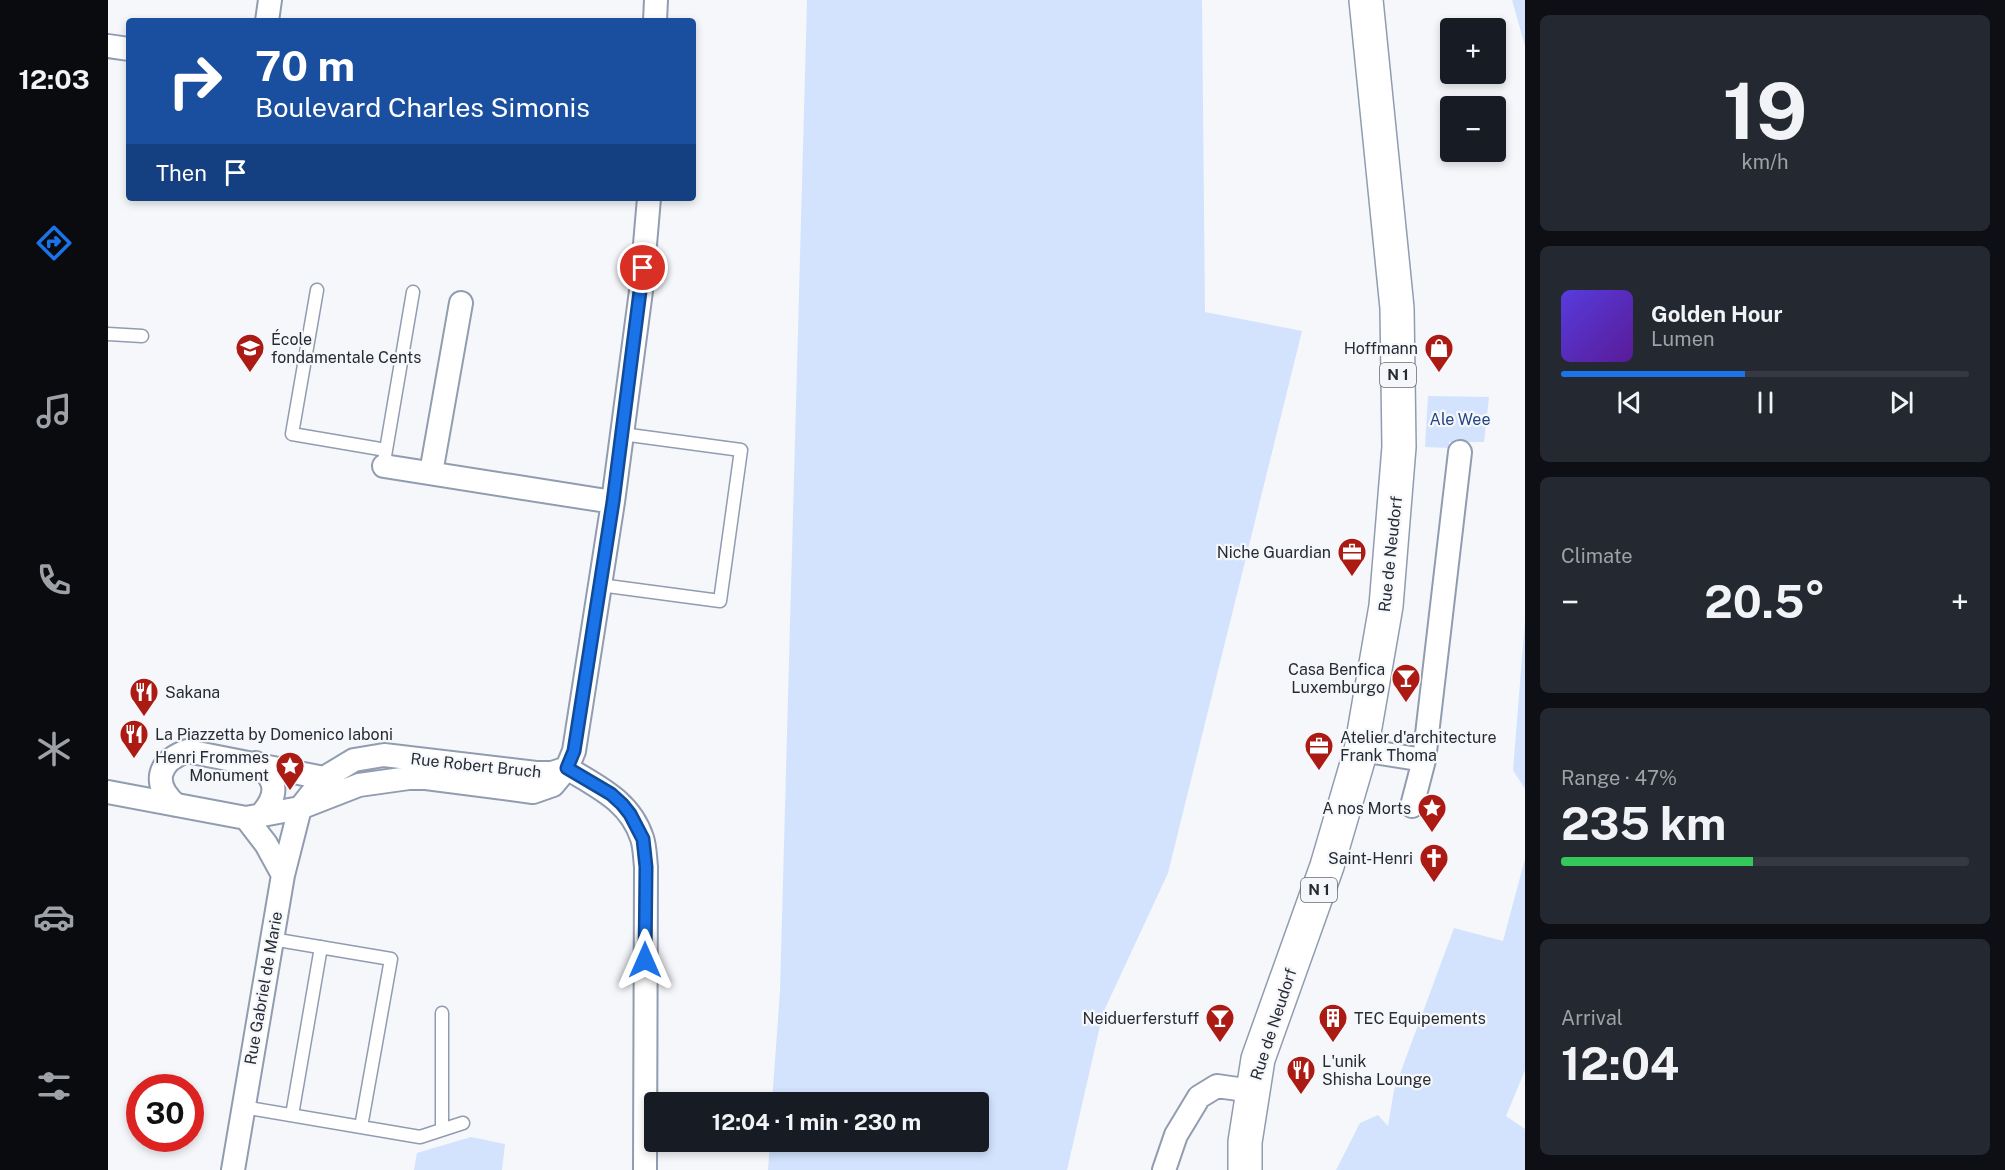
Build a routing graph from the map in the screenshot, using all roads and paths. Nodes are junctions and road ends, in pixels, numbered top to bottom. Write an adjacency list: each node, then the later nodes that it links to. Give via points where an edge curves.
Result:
1 (270, 0): 4 (street)
2 (656, 0): 5 (street)
3 (1366, 0): 20 (main road, Rue de Neudorf / N 1, via 1396,284 1399,447 1386,606)
4 (267, 18)
5 (655, 18)
6 (108, 46): 7 (street)
7 (126, 49)
8 (649, 201): 14 (street)
9 (317, 290): 16 (lane, via 292,434)
10 (413, 292): 16 (lane)
11 (461, 303): 17 (street)
12 (108, 334): 13 (lane)
13 (142, 336)
14 (622, 434): 18 (street); 19 (lane, via 741,450 720,601)
15 (1460, 452): 21 (street)
16 (385, 458): 17 (street)
17 (431, 473): 18 (street)
18 (613, 502): 19 (street)
19 (600, 585): 23 (street, via 574,751)
20 (1361, 750): 21 (street); 34 (main road, Rue de Neudorf / N 1, via 1330,857 1258,1059)
21 (1424, 760): 27 (street)
22 (256, 763): 24 (street); 26 (street, via 187,752 173,756 163,768 161,782); 29 (street, via 269,773 274,788 271,804)
23 (567, 768): 24 (street, Rue Robert Bruch, via 536,773 384,755 354,760); 28 (street, Rue Robert Bruch, via 553,785 533,792 409,778 359,785); 41 (street, via 622,804 643,839)
24 (324, 778): 28 (street, Rue Robert Bruch)
25 (108, 792): 26 (street, Rue Robert Bruch)
26 (176, 805): 29 (street, Rue Robert Bruch)
27 (1412, 806)
28 (300, 808): 29 (street, Rue Robert Bruch); 30 (street, Rue Gabriel de Marie)
29 (253, 817): 30 (street)
30 (283, 875): 31 (street, Rue Gabriel de Marie)
31 (272, 939): 32 (lane); 35 (street, Rue Gabriel de Marie)
32 (321, 947): 36 (lane); 38 (lane, via 391,959)
33 (442, 1014): 39 (lane)
34 (1252, 1091): 42 (street, Rue de Neudorf, via 1217,1086 1199,1097 1176,1135); 43 (main road, Rue de Neudorf / N 1)
35 (243, 1107): 36 (lane); 40 (street, Rue Gabriel de Marie)
36 (292, 1115): 38 (lane)
37 (463, 1123): 39 (lane)
38 (362, 1127): 39 (lane, via 420,1137)
39 (442, 1129)
40 (232, 1170)
41 (645, 1170)
42 (1164, 1170)
43 (1245, 1170)

